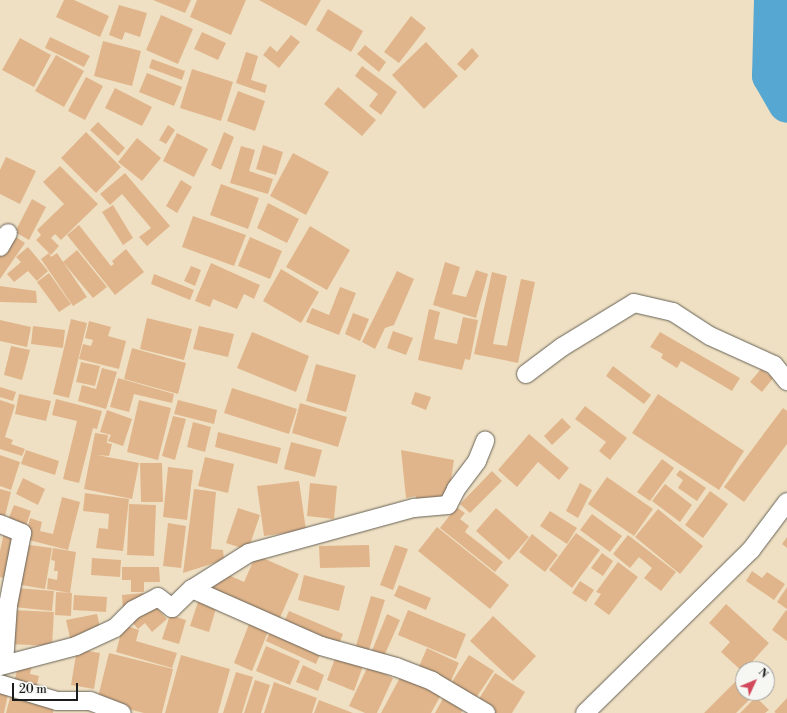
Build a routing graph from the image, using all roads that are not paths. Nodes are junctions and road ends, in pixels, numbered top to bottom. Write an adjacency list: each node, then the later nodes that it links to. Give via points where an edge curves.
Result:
1 (526, 374): 2 (street, via 562,347 634,303 673,312 710,336 774,365)
2 (787, 381)
3 (485, 441): 6 (street, via 477,461 456,489 448,505 414,508 249,553)
4 (787, 502): 12 (street, via 751,550)
5 (0, 524): 7 (street, via 22,533 8,605)
6 (192, 589): 7 (street, via 172,608 158,597 133,610 115,628 76,646); 11 (street, via 321,646 396,666 432,681)
7 (2, 665)
8 (0, 684): 9 (street, via 57,701)
9 (90, 707): 10 (street)
10 (122, 713)
11 (486, 713)
12 (585, 713)

